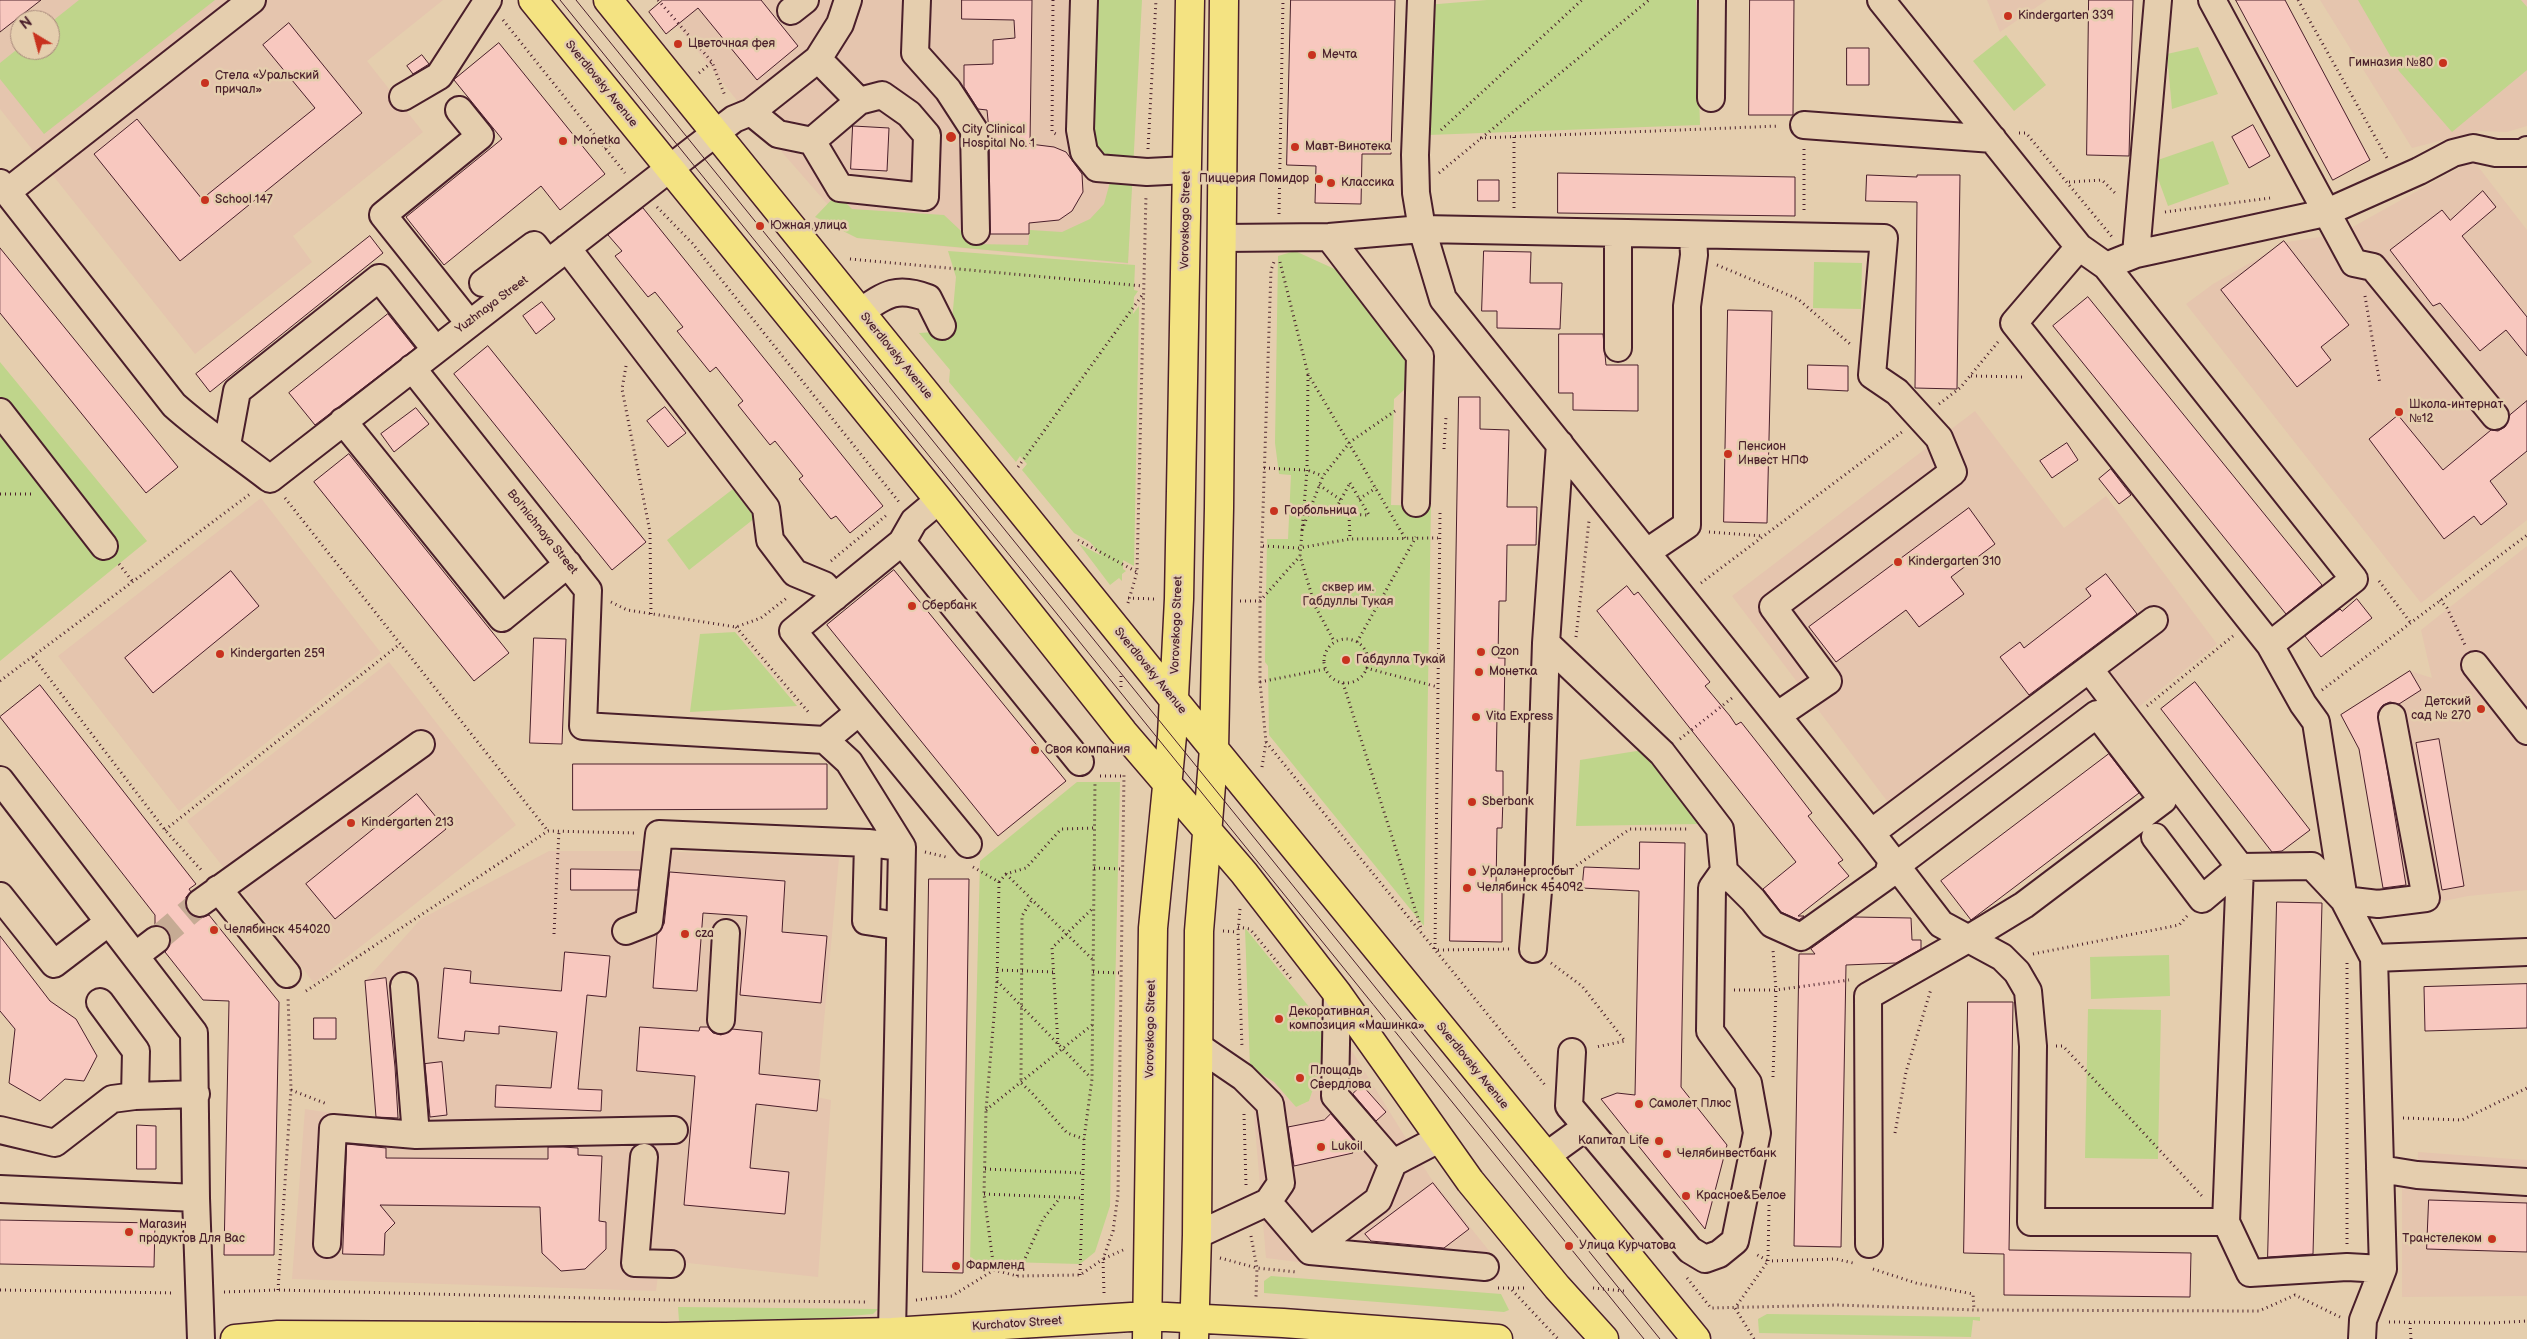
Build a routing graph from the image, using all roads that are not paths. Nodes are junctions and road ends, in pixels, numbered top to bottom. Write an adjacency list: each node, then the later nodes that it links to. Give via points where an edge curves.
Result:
1 (252, 0): 28 (street)
2 (488, 0): 16 (street, via 439,76)
3 (533, 0): 26 (main road, Sverdlovsky Avenue)
4 (608, 0): 22 (main road, Sverdlovsky Avenue)
5 (848, 0): 15 (street, Yuzhnaya Street, via 840,24)
6 (916, 0): 31 (street, via 915,53 948,90 974,130)
7 (1084, 0): 27 (street, via 1080,130 1084,152 1097,168 1147,172)
8 (1190, 0): 27 (main road, Vorovskogo Street)
9 (1224, 0): 34 (main road)
10 (1421, 0): 30 (street, via 1415,154)
11 (1712, 0): 17 (street)
12 (1882, 0): 23 (street)
13 (2158, 0): 37 (street)
14 (2212, 0): 29 (street)
15 (818, 59): 18 (street); 20 (street, Yuzhnaya Street)
16 (403, 97)
17 (1711, 98)
18 (859, 101): 24 (street); 24 (street, via 882,95 909,114 927,135 925,196 840,188)
19 (459, 110): 42 (street, via 480,136 383,215)
20 (751, 112): 22 (street, Yuzhnaya Street, via 734,119); 24 (street, via 778,134)
21 (1804, 125): 23 (street)
22 (716, 133): 26 (street, Yuzhnaya Street); 41 (main road, Sverdlovsky Avenue)
23 (1993, 139): 36 (street)
24 (812, 141)
25 (2527, 150): 29 (street, via 2496,153 2473,148 2452,153)
26 (670, 168): 38 (street, Yuzhnaya Street); 52 (main road, Sverdlovsky Avenue)
27 (1188, 170): 64 (main road, Vorovskogo Street)
28 (3, 188): 51 (street, via 174,405 199,428)
29 (2325, 213): 37 (street); 48 (street, via 2354,263 2373,267)
30 (1422, 230): 32 (street); 33 (street); 50 (street, via 1443,299)
31 (976, 231)
32 (1618, 234): 35 (street); 44 (street)
33 (1329, 237): 34 (street, via 1278,244); 53 (street, via 1420,356 1420,410)
34 (1222, 238): 71 (main road)
35 (1693, 245): 56 (street, via 1687,306 1687,525); 66 (street, via 1805,237 1884,238 1872,375 1897,392 1939,438 1952,472 1773,607 1828,681)
36 (2079, 247): 39 (street); 61 (street, via 2014,323)
37 (2136, 254): 39 (street)
38 (557, 256): 40 (street, via 534,245); 42 (street, Yuzhnaya Street); 58 (street, via 632,333 766,508 770,540 795,573 824,585)
39 (2106, 266): 61 (street, via 2354,579)
40 (483, 283)
41 (860, 312): 43 (street, via 893,292 911,292 928,298); 64 (main road, Sverdlovsky Avenue)
42 (469, 323): 45 (street, Yuzhnaya Street)
43 (942, 326)
44 (1618, 348)
45 (435, 349): 46 (street, Yuzhnaya Street); 51 (street, via 379,278 236,391)
46 (412, 368): 49 (street, Yuzhnaya Street); 57 (street, Bol'nichnaya Street)
47 (0, 412): 55 (street)
48 (2495, 416)
49 (343, 421): 51 (street, Yuzhnaya Street, via 270,479); 57 (street, via 502,618)
50 (1560, 444): 56 (street); 60 (street)
51 (227, 445)
52 (939, 500): 54 (street, via 914,521); 74 (main road, Sverdlovsky Avenue, via 1123,732)
53 (1428, 506)
54 (902, 542): 58 (street); 72 (street)
55 (104, 546)
56 (1647, 552): 66 (street)
57 (568, 564): 69 (street, Bol'nichnaya Street, via 588,590 583,726)
58 (835, 597): 65 (street, via 793,631)
59 (2154, 620): 63 (street)
60 (1546, 643): 83 (street, via 1662,753 1720,829); 92 (street, via 1538,891)
61 (2270, 645): 85 (street, via 2316,722)
62 (2475, 665): 68 (street)
63 (2090, 670): 76 (street); 82 (street)
64 (1174, 700): 71 (main road, Sverdlovsky Avenue); 74 (main road, Vorovskogo Street)
65 (859, 712): 69 (street); 80 (street)
66 (1778, 715): 76 (street)
67 (2392, 717): 85 (street, via 2426,898 2378,904)
68 (2527, 731)
69 (825, 740): 79 (street, via 849,762)
70 (421, 744): 97 (street, via 209,896)
71 (1214, 749): 75 (main road); 110 (main road, Sverdlovsky Avenue)
72 (1088, 769)
73 (0, 780): 86 (street)
74 (1168, 783): 75 (main road, Sverdlovsky Avenue); 126 (main road, Vorovskogo Street, via 1153,928)
75 (1206, 828): 98 (main road, Sverdlovsky Avenue); 101 (main road, via 1199,930)
76 (1872, 833): 81 (street)
77 (2156, 837): 82 (street, via 2202,899)
78 (868, 843): 79 (street); 87 (street, via 866,921); 88 (street, via 659,834 649,922)
79 (902, 847): 87 (street)
80 (963, 856)
81 (1894, 862): 83 (street, via 1888,875 1801,937 1772,924); 91 (street, via 1941,924); 91 (street, via 2097,714 2163,800 2024,905)
82 (2240, 867): 85 (street, via 2312,866); 118 (street)
83 (1724, 871): 105 (street, via 1712,888 1710,1031 1748,1083 1757,1134 1735,1241 1719,1254 1705,1259 1690,1250)
84 (0, 896): 86 (street, via 54,964)
85 (2344, 900): 95 (street)
86 (109, 922): 94 (street)
87 (899, 926): 129 (street)
88 (626, 931)
89 (726, 933): 100 (street)
90 (156, 940): 94 (street)
91 (1968, 940): 118 (street, via 2002,957 2017,972 2028,991 2033,1046 2031,1222); 122 (street, via 1868,996)
92 (1533, 949)
93 (2527, 952): 95 (street)
94 (135, 956): 103 (street, via 194,1034)
95 (2374, 958): 113 (street)
96 (404, 986): 108 (street)
97 (295, 988)
98 (1336, 993): 109 (main road, Sverdlovsky Avenue); 112 (street, via 1335,1096)
99 (100, 1002): 104 (street, via 136,1051)
100 (722, 1020)
101 (1199, 1047): 117 (street, via 1243,1077 1270,1104 1281,1183); 119 (main road)
102 (1572, 1052): 105 (street, via 1570,1106)
103 (196, 1094): 104 (street); 116 (street)
104 (135, 1096): 106 (street, via 112,1099 55,1143)
105 (1586, 1127): 110 (street)
106 (0, 1130)
107 (674, 1130): 108 (street)
108 (416, 1134): 120 (street, via 333,1128)
109 (1439, 1139): 112 (street); 134 (main road, Sverdlovsky Avenue, via 1557,1287)
110 (1546, 1156): 135 (main road, Sverdlovsky Avenue)
111 (644, 1157): 123 (street, via 635,1263)
112 (1393, 1163): 121 (street, via 1378,1200)
113 (2380, 1169): 114 (street, via 2417,1175); 125 (street)
114 (2527, 1182)
115 (0, 1190): 116 (street)
116 (196, 1198): 131 (street)
117 (1257, 1207): 119 (street); 121 (street)
118 (2226, 1222): 125 (street, via 2250,1273 2347,1267)
119 (1197, 1235): 127 (main road)
120 (327, 1244)
121 (1310, 1250): 124 (street)
122 (1866, 1259)
123 (671, 1264)
124 (1485, 1267)
125 (2383, 1269): 128 (street)
126 (1147, 1328): 127 (main road, Kurchatov Street); 129 (main road, Kurchatov Street)
127 (1194, 1328): 133 (main road, Kurchatov Street, via 1255,1321)
128 (2362, 1329)
129 (892, 1332): 130 (main road, Kurchatov Street, via 666,1337)
130 (276, 1337): 132 (main road, Kurchatov Street)
131 (201, 1339)
132 (235, 1339)
133 (1498, 1339)
134 (1604, 1339)
135 (1696, 1339)

